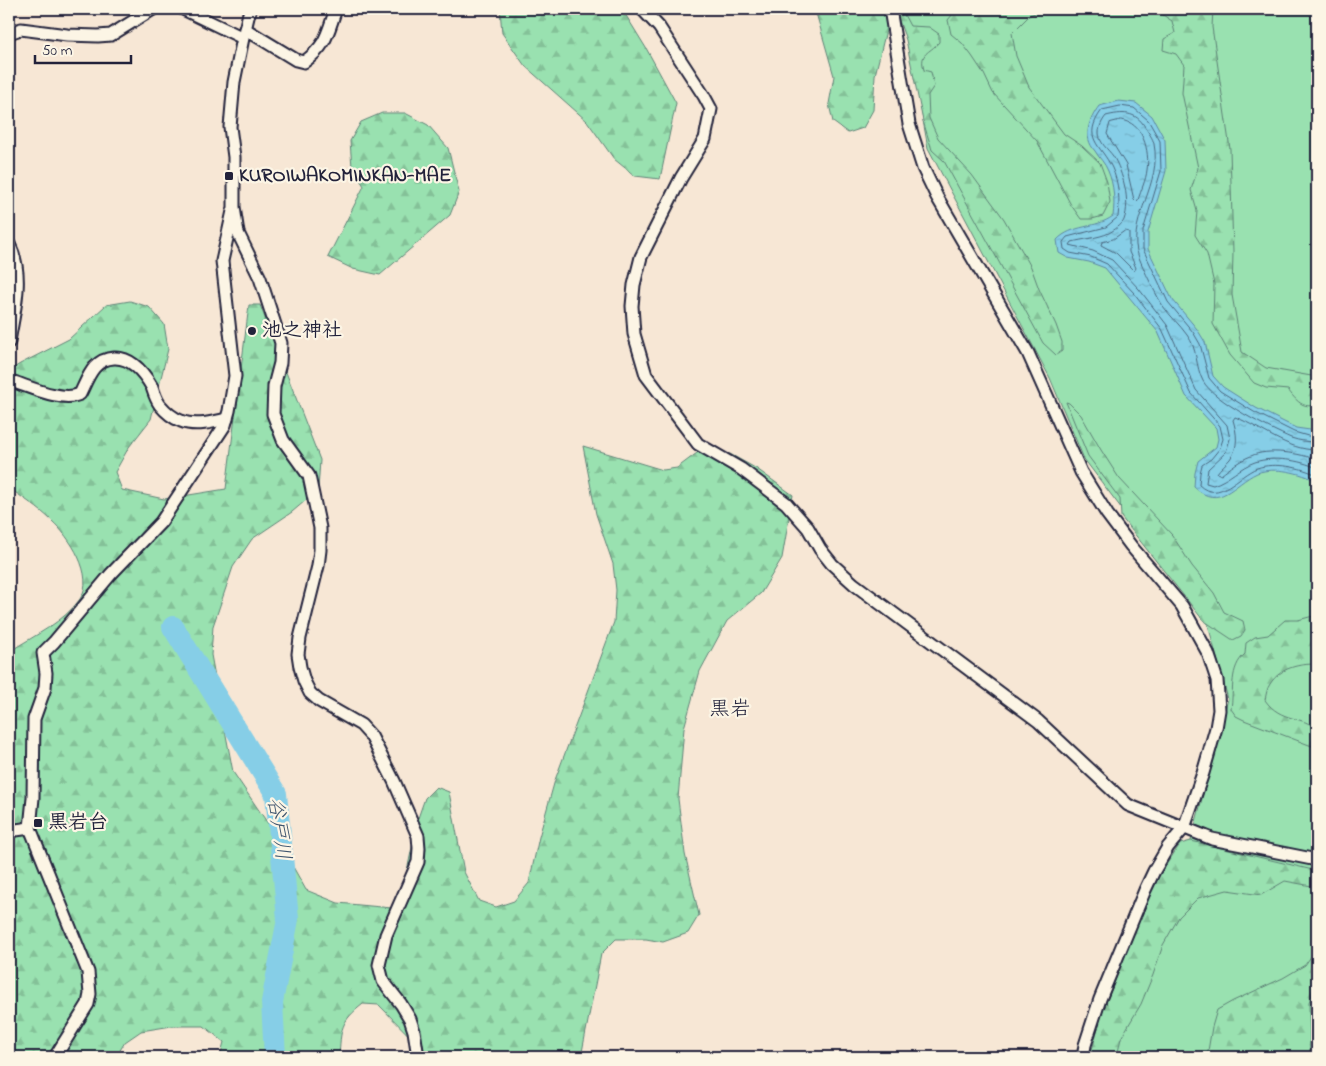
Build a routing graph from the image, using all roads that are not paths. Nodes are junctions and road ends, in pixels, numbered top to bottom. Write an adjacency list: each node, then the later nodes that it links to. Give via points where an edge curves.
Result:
1 (153, 9): 8 (street, via 111,35 68,35 21,29)
2 (183, 9): 7 (street)
3 (250, 9): 7 (street)
4 (336, 9): 7 (street, via 324,43 304,62)
5 (642, 9): 15 (street, via 659,27 711,109 706,139 681,178 641,257 634,284 634,334 644,369 654,388 698,444 741,469 786,503 808,528 832,564 854,584 1038,721 1128,805)
6 (890, 9): 15 (street, via 908,124 923,168 1028,353 1081,472 1106,514 1182,606 1208,653 1217,680 1220,710)
7 (244, 33): 9 (street, via 234,82 230,127)
8 (9, 34)
9 (234, 207): 13 (street, via 222,261 234,376); 19 (street, via 238,233 260,278 281,343 273,414 283,440 308,476 320,528 318,566 298,654 304,681 319,701 361,725 371,736 418,836 418,862 386,936 379,965 383,981 410,1019)
10 (9, 244): 11 (street, via 18,290)
11 (9, 342)
12 (9, 383): 13 (street, via 75,397 98,363 121,358 141,371 159,404 182,422 200,424)
13 (227, 419): 14 (street, via 161,522 42,653 45,688 34,719)
14 (30, 828): 16 (street); 18 (street, via 88,972 90,985 88,1004)
15 (1184, 828): 17 (street, via 1212,839); 20 (street, via 1164,855 1145,890 1100,999)
16 (9, 831)
17 (1317, 860)
18 (55, 1057)
19 (418, 1057)
20 (1083, 1057)

